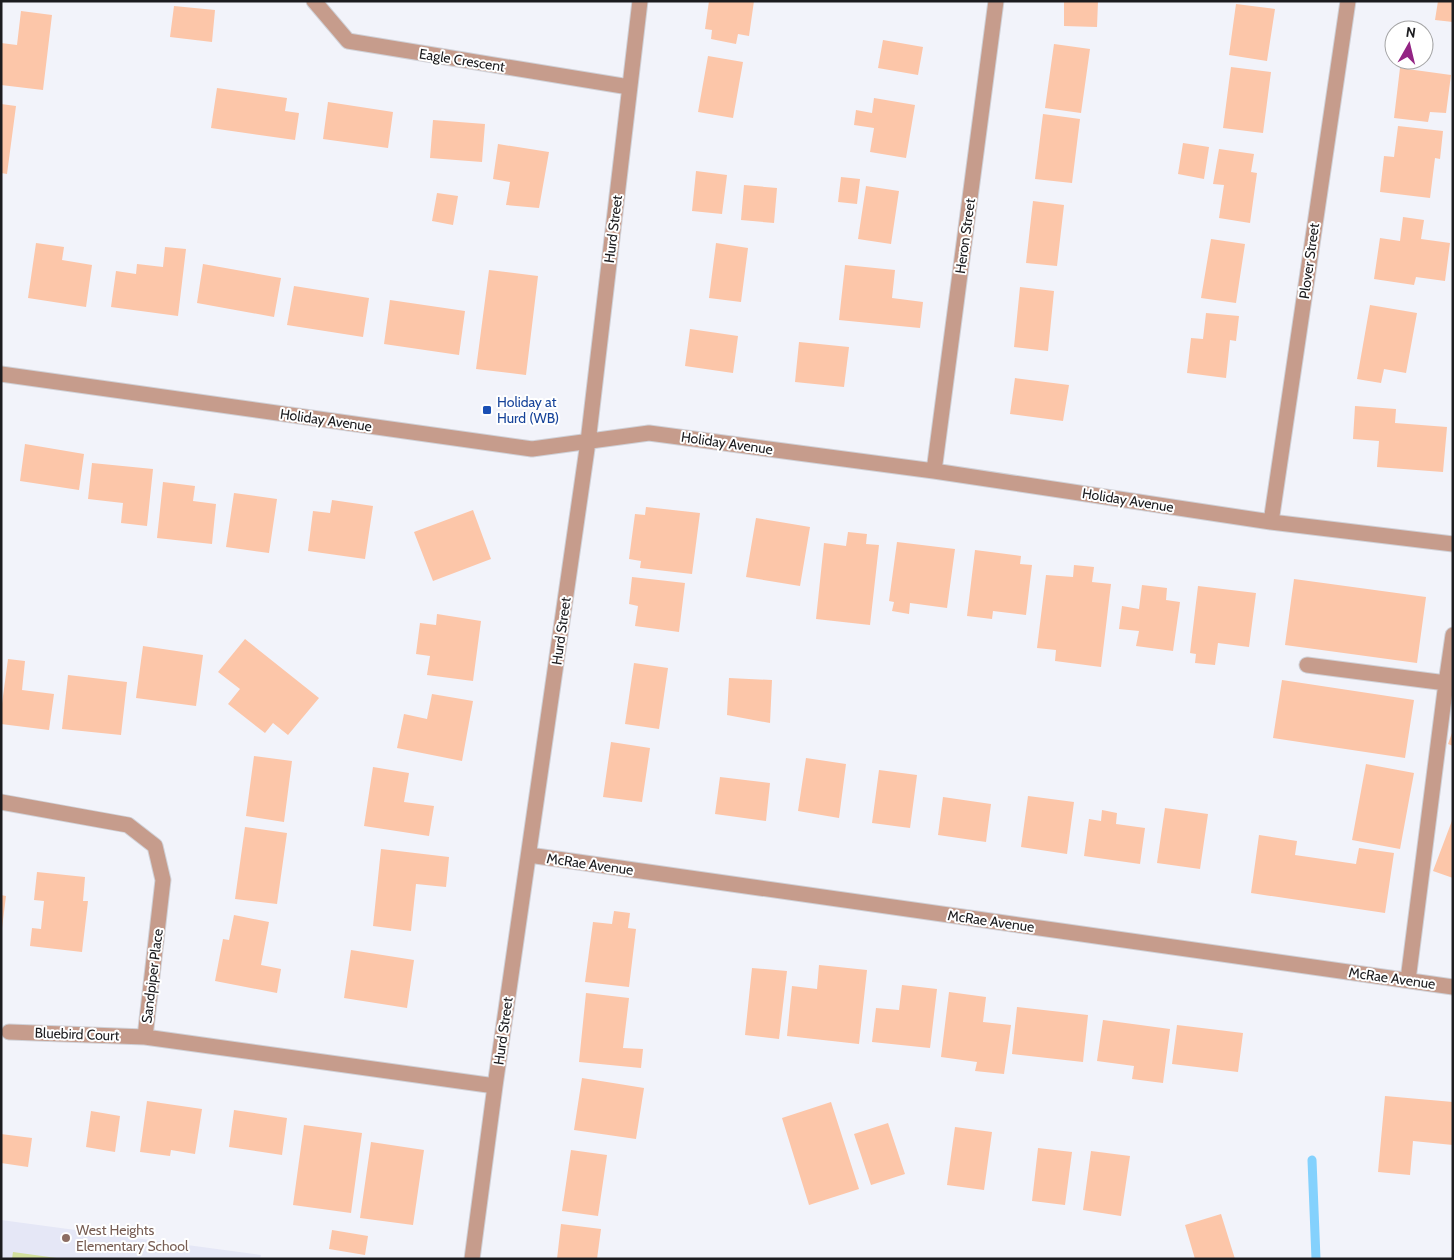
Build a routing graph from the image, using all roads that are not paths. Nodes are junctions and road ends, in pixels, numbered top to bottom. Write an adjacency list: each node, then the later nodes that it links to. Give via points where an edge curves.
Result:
1 (314, 1): 5 (street, Eagle Crescent, via 348,41)
2 (640, 1): 5 (street, Hurd Street)
3 (996, 1): 8 (street, Heron Street)
4 (1348, 1): 9 (street, Plover Street)
5 (629, 87): 7 (street, Hurd Street)
6 (1, 374): 7 (street, Holiday Avenue, via 532,449)
7 (588, 442): 8 (street, Holiday Avenue, via 649,433); 15 (street, Hurd Street)
8 (934, 471): 9 (street, Holiday Avenue)
9 (1271, 522): 10 (street, Holiday Avenue)
10 (1453, 544)
11 (1453, 634): 13 (street)
12 (1307, 665): 13 (street)
13 (1446, 683): 16 (street)
14 (1, 802): 19 (street, Sandpiper Place, via 128,825 155,846 163,880)
15 (529, 855): 16 (street, McRae Avenue); 20 (street, Hurd Street)
16 (1408, 980): 17 (street, McRae Avenue)
17 (1453, 987)
18 (9, 1032): 19 (street, Bluebird Court)
19 (144, 1037): 20 (street, Sandpiper Place)
20 (495, 1086): 21 (street, Hurd Street)
21 (472, 1259)

